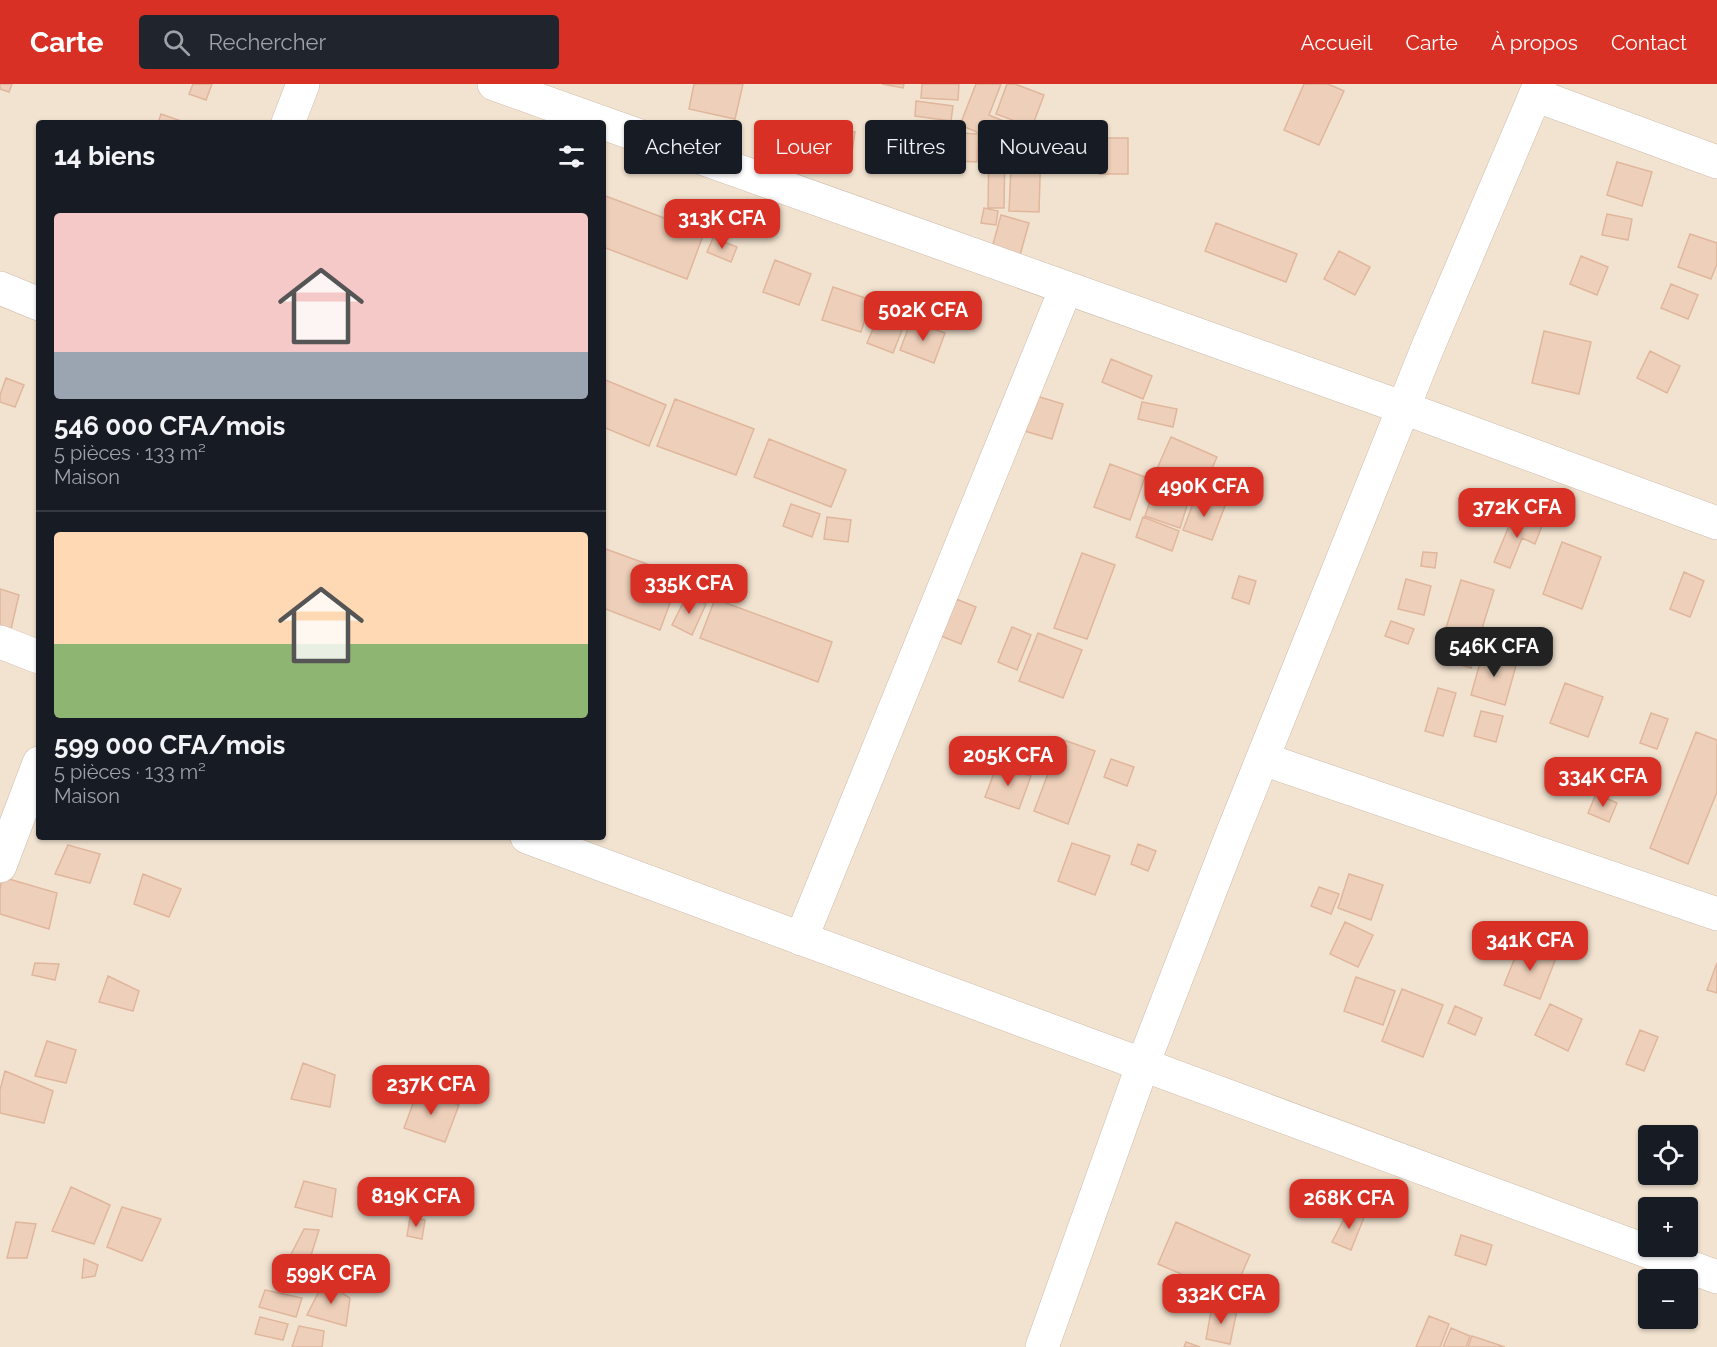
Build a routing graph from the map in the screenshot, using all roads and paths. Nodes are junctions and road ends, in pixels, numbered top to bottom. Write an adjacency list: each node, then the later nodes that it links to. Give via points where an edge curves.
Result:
1 (303, 84): 4 (street)
2 (494, 84): 5 (street)
3 (1538, 89): 7 (street); 11 (street)
4 (289, 120)
5 (595, 120)
6 (606, 124): 9 (street)
7 (1717, 162)
8 (0, 288): 10 (street)
9 (1066, 288): 11 (street); 20 (street)
10 (36, 303)
11 (1404, 408): 12 (street); 15 (street)
12 (1717, 523)
13 (0, 642): 14 (street)
14 (36, 656)
15 (1263, 759): 19 (street); 21 (street)
16 (36, 771): 18 (street)
17 (535, 840): 20 (street)
18 (0, 866)
19 (1717, 914)
20 (801, 939): 21 (street)
21 (1143, 1064): 22 (street); 23 (street)
22 (1717, 1277)
23 (1042, 1347)

